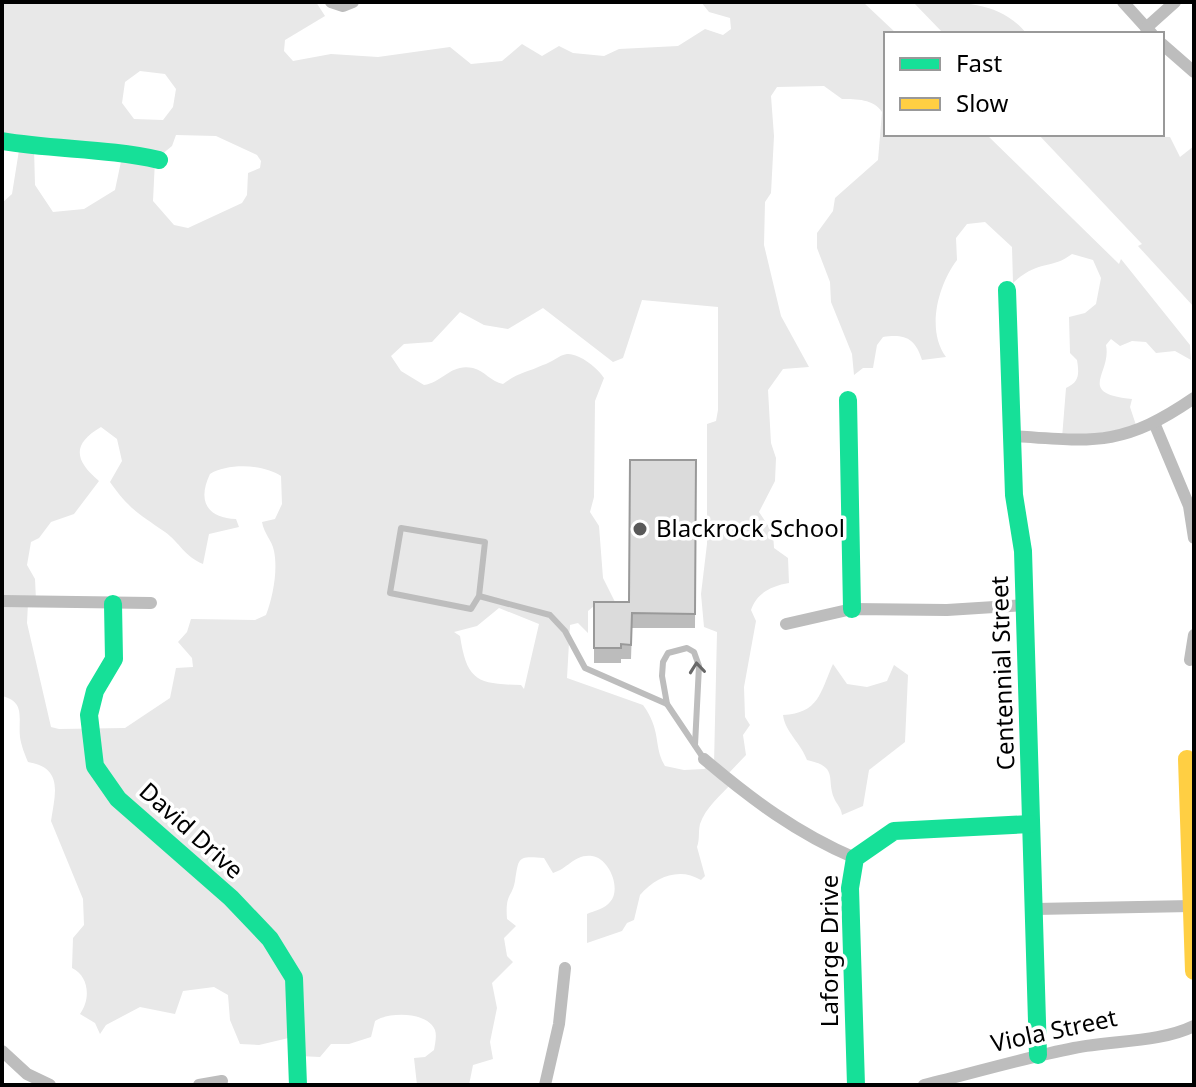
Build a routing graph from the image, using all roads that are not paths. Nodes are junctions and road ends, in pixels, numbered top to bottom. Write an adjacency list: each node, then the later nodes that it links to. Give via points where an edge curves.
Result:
1 (331, 2): 2 (street)
2 (353, 2)
3 (1123, 2): 5 (street)
4 (1175, 2): 5 (street)
5 (1149, 31)
6 (1164, 46): 7 (street)
7 (1194, 72)
8 (2, 141): 9 (street, via 117,150)
9 (159, 160)
10 (1007, 290): 14 (street, Centennial Street)
11 (1194, 398): 13 (street)
12 (848, 400): 21 (street)
13 (1155, 425): 14 (street, via 1118,437); 15 (street, via 1189,506)
14 (1014, 436): 20 (street, Centennial Street)
15 (1194, 538)
16 (479, 596): 16 (lane, via 471,609 390,593 401,528 485,542); 25 (lane, via 550,615 585,668)
17 (2, 601): 19 (street)
18 (151, 603): 19 (street)
19 (113, 604): 41 (street, David Drive, via 114,659 95,691 89,715 95,766 118,799 270,939 294,978)
20 (1024, 605): 21 (street); 29 (street, Centennial Street)
21 (852, 609): 22 (street)
22 (786, 624)
23 (1194, 635): 24 (street)
24 (1190, 660)
25 (667, 704): 26 (lane); 26 (lane, one-way to 25, via 699,666 687,648 668,653 663,662)
26 (695, 745): 27 (lane)
27 (704, 759): 30 (street, via 812,840)
28 (1187, 759): 31 (street)
29 (1030, 824): 30 (street, Laforge Drive, via 894,831); 32 (street, Centennial Street)
30 (855, 858): 43 (street, Laforge Drive, via 850,888)
31 (1191, 906): 32 (street); 34 (street)
32 (1035, 909): 37 (street, Centennial Street)
33 (565, 968): 42 (street)
34 (1194, 971)
35 (1194, 1026): 37 (street, Viola Street, via 1177,1034)
36 (2, 1051): 39 (street, via 27,1074)
37 (1038, 1055): 44 (street, Viola Street)
38 (222, 1081): 40 (street)
39 (50, 1085)
40 (199, 1085)
41 (298, 1085)
42 (545, 1085)
43 (856, 1085)
44 (924, 1085)

